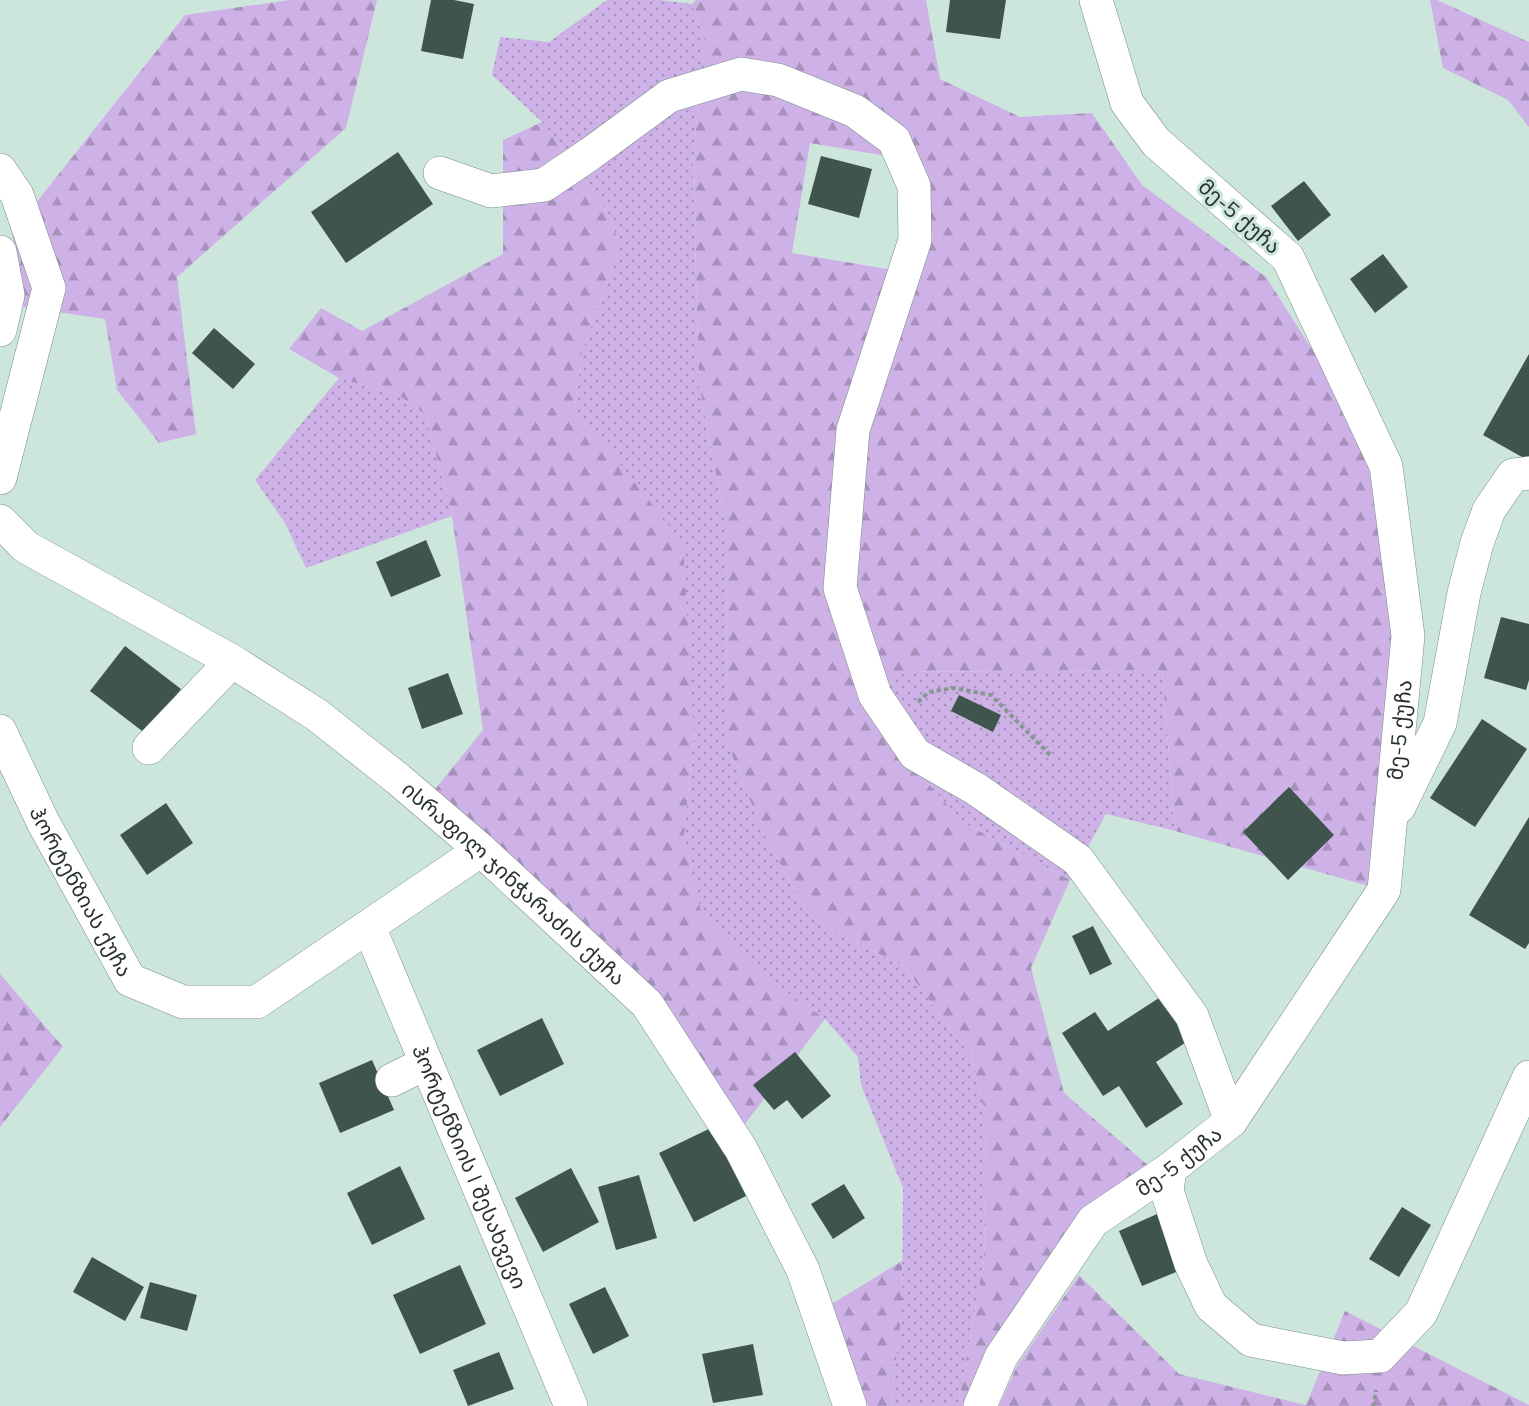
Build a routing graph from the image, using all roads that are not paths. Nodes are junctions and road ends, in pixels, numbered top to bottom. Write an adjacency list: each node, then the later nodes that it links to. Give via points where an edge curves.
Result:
1 (1096, 0): 12 (street, მე-5 ქუჩა, via 1127,103 1156,142 1288,258 1386,466 1408,636)
2 (0, 170): 7 (street, via 17,195 49,288)
3 (440, 174): 18 (street, via 491,191 544,185 669,96 741,74 778,80 855,111 894,140 914,186 915,240 853,430 840,588 875,695 915,754 976,789 1078,860 1192,1016)
4 (0, 252): 5 (street, via 8,295)
5 (0, 330)
6 (1529, 473): 12 (street, via 1513,475 1489,510 1464,593 1440,723)
7 (0, 478)
8 (0, 521): 9 (street, ისრაფილ ჯინჭარაძის ქუჩა, via 26,547)
9 (232, 661): 11 (street); 13 (street, ისრაფილ ჯინჭარაძის ქუჩა, via 317,715)
10 (0, 731): 14 (street, ჰორტენზიას ქუჩა, via 43,822 130,980 183,1002 257,1002)
11 (149, 748)
12 (1390, 828): 18 (street, მე-5 ქუჩა, via 1384,890)
13 (482, 850): 14 (street, ჰორტენზიას ქუჩა); 21 (street, ისრაფილ ჯინჭარაძის ქუჩა, via 647,1004 741,1149 803,1270)
14 (369, 927): 15 (street, ჰორტენზიის I შესახვევი)
15 (426, 1063): 17 (street); 20 (street, ჰორტენზიის I შესახვევი)
16 (1529, 1077): 19 (street, via 1421,1313 1380,1356 1343,1358 1251,1340 1211,1306 1191,1264 1167,1191)
17 (392, 1080)
18 (1232, 1121): 19 (street, მე-5 ქუჩა)
19 (1170, 1169): 22 (street, მე-5 ქუჩა, via 1093,1221 1001,1358)
20 (571, 1406)
21 (850, 1406)
22 (980, 1406)

